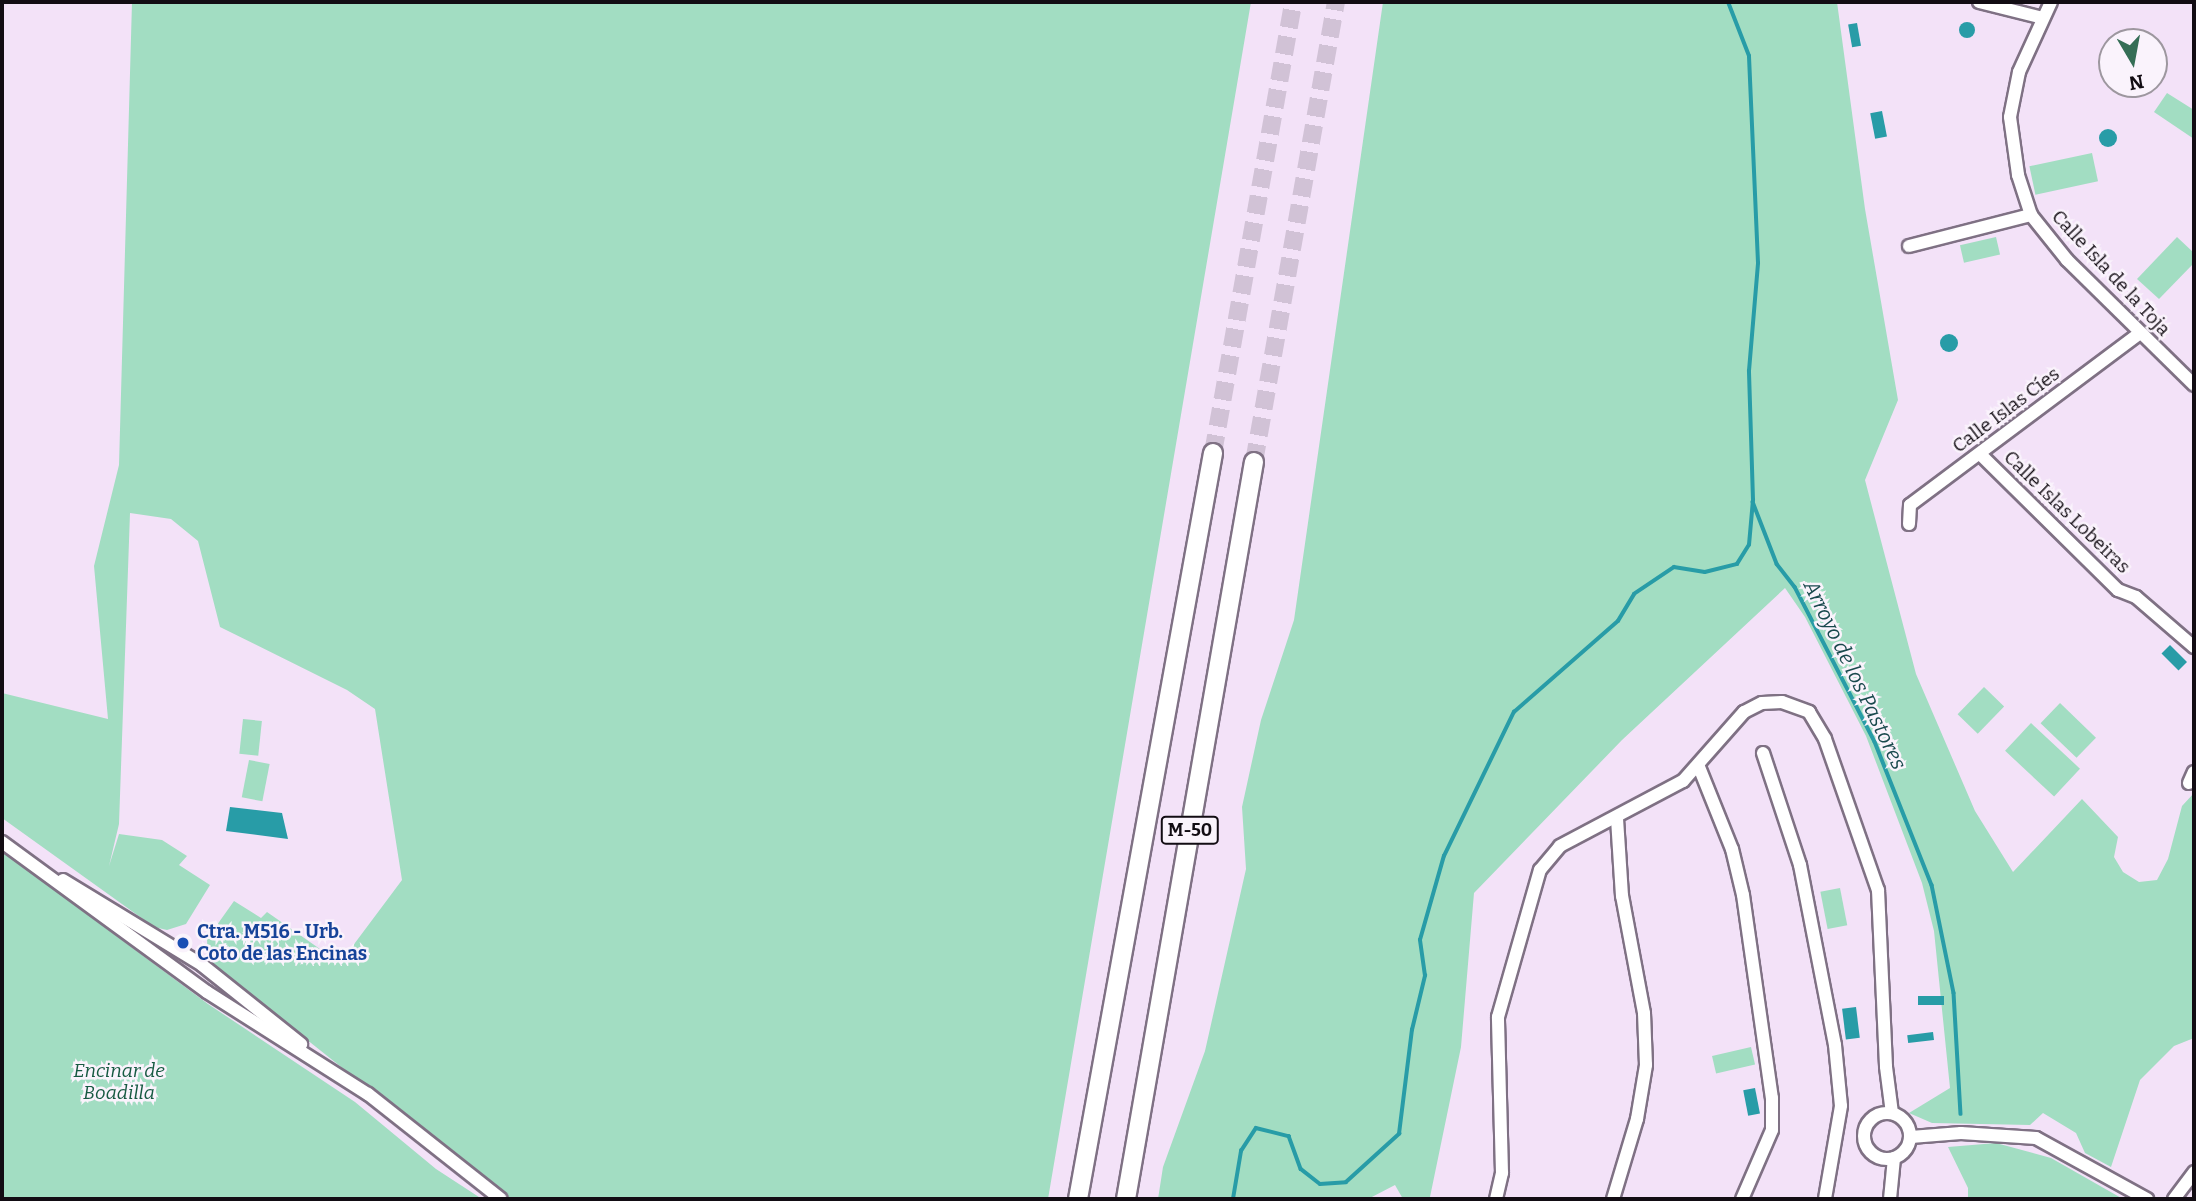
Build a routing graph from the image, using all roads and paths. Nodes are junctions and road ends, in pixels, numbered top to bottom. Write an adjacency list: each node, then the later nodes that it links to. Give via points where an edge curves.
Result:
1 (1979, 2): 3 (street)
2 (2051, 2): 3 (street, Calle Isla de la Toja)
3 (2043, 18): 4 (street, Calle Isla de la Toja, via 2019,72 2010,117 2018,175)
4 (2031, 215): 5 (street, Calle Isla de la Toja); 6 (street, Calle Isla de la Toja, via 2067,260)
5 (1909, 246)
6 (2140, 333): 7 (street, Calle Isla de la Toja); 9 (street, Calle Islas Cíes)
7 (2194, 385)
8 (1213, 453): 24 (highway, M-50)
9 (1980, 454): 11 (street, Calle Islas Cíes, via 1909,505); 12 (street, Calle Islas Lobeiras, via 2119,590 2136,597)
10 (1254, 461): 25 (highway, M-50)
11 (1909, 524)
12 (2194, 647)
13 (1763, 753): 29 (street, via 1800,865 1835,1045 1841,1106)
14 (1699, 767): 15 (street); 19 (street, via 1744,712 1762,702 1782,702 1809,712 1825,739 1878,890); 28 (street, via 1732,849 1743,895 1772,1098 1772,1130)
15 (1617, 819): 26 (street, via 1560,846 1536,882 1498,1017 1502,1173); 27 (street, via 1622,896 1644,1013 1646,1065 1637,1119)
16 (2, 842): 17 (street)
17 (39, 869): 18 (street, via 207,992); 18 (street, via 117,909 202,965)
18 (321, 1064): 23 (street, via 398,1116)
19 (1892, 1113): 20 (street, via 1906,1121); 21 (street, via 1873,1118 1864,1137 1868,1150 1880,1158)
20 (1911, 1137): 21 (street, via 1906,1150); 31 (street, via 1961,1133 2036,1138)
21 (1894, 1158): 30 (street)
22 (2194, 1172): 32 (street)
23 (501, 1199)
24 (1077, 1199)
25 (1126, 1199)
26 (1496, 1199)
27 (1613, 1199)
28 (1742, 1199)
29 (1825, 1199)
30 (1889, 1199)
31 (2147, 1199)
32 (2174, 1199)

